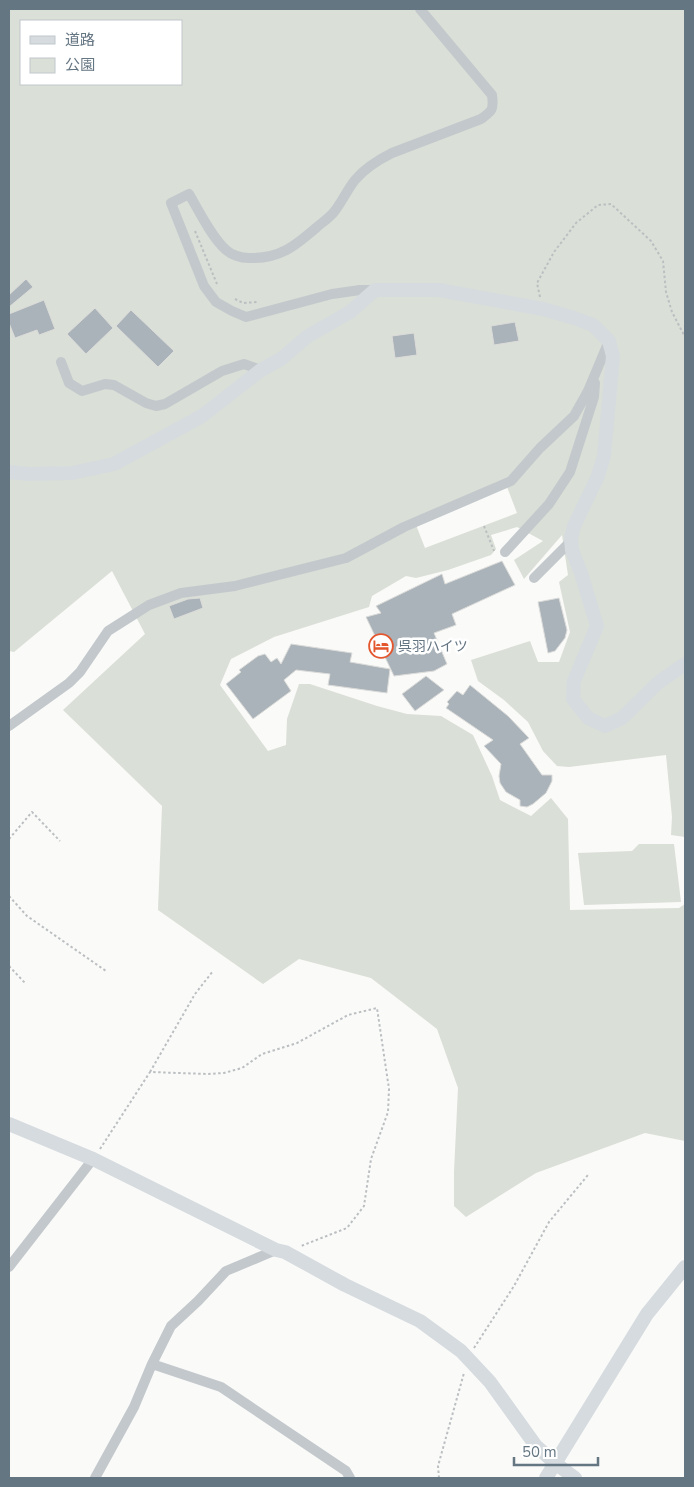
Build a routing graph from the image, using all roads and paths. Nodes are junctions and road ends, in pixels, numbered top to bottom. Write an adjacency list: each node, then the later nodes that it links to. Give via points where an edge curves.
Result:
1 (420, 9): 4 (street, via 492,95 491,112 481,119 381,158 355,180 332,214 297,243 270,258 244,258 224,248 189,194 171,203 204,286 216,302 246,317 332,294)
2 (192, 226): 3 (path)
3 (219, 289)
4 (375, 290): 7 (street, via 439,290); 11 (street, via 350,312 308,336 282,359)
5 (235, 300): 6 (path)
6 (261, 302)
7 (543, 309): 8 (path, via 537,283 554,252 576,223 598,205 611,204 651,241 663,261 666,292); 9 (street, via 593,325)
8 (685, 337)
9 (609, 341): 12 (street); 15 (street, via 613,366 604,456 574,526)
10 (61, 362): 11 (street, via 69,382 82,391 105,384 114,385 156,406 222,371 244,364)
11 (261, 370): 13 (street, via 202,416 114,464 72,473)
12 (596, 372): 16 (street, via 594,397 570,472 549,504); 19 (street, via 574,416 511,481 404,527 346,558 149,604 108,630 69,683)
13 (9, 472)
14 (484, 526): 16 (path)
15 (571, 541): 17 (street); 18 (street, via 597,626 574,681 572,700 588,718 605,726 622,718 660,682)
16 (500, 554)
17 (534, 578)
18 (685, 664)
19 (9, 726)
20 (9, 839): 21 (path, via 32,812)
21 (60, 841)
22 (9, 896): 25 (path, via 27,916)
23 (9, 966): 26 (path)
24 (213, 970): 27 (path)
25 (106, 971)
26 (25, 983)
27 (150, 1072): 29 (path); 31 (path, via 208,1074 242,1068 262,1054 297,1042 348,1016 377,1008 389,1089 388,1112 371,1159 364,1206 347,1228)
28 (9, 1124): 29 (street)
29 (93, 1159): 31 (street); 32 (street)
30 (588, 1175): 34 (path, via 549,1222 514,1286)
31 (281, 1251): 34 (street, via 420,1321); 35 (street, via 226,1271 171,1326)
32 (9, 1267)
33 (685, 1267): 36 (street, via 647,1314)
34 (468, 1358): 36 (street, via 490,1382 536,1446); 39 (path, via 438,1466)
35 (152, 1364): 37 (street, via 134,1406); 38 (street, via 221,1387 346,1471)
36 (555, 1463): 40 (street); 41 (street)
37 (95, 1478)
38 (350, 1478)
39 (439, 1478)
40 (546, 1478)
41 (575, 1478)

